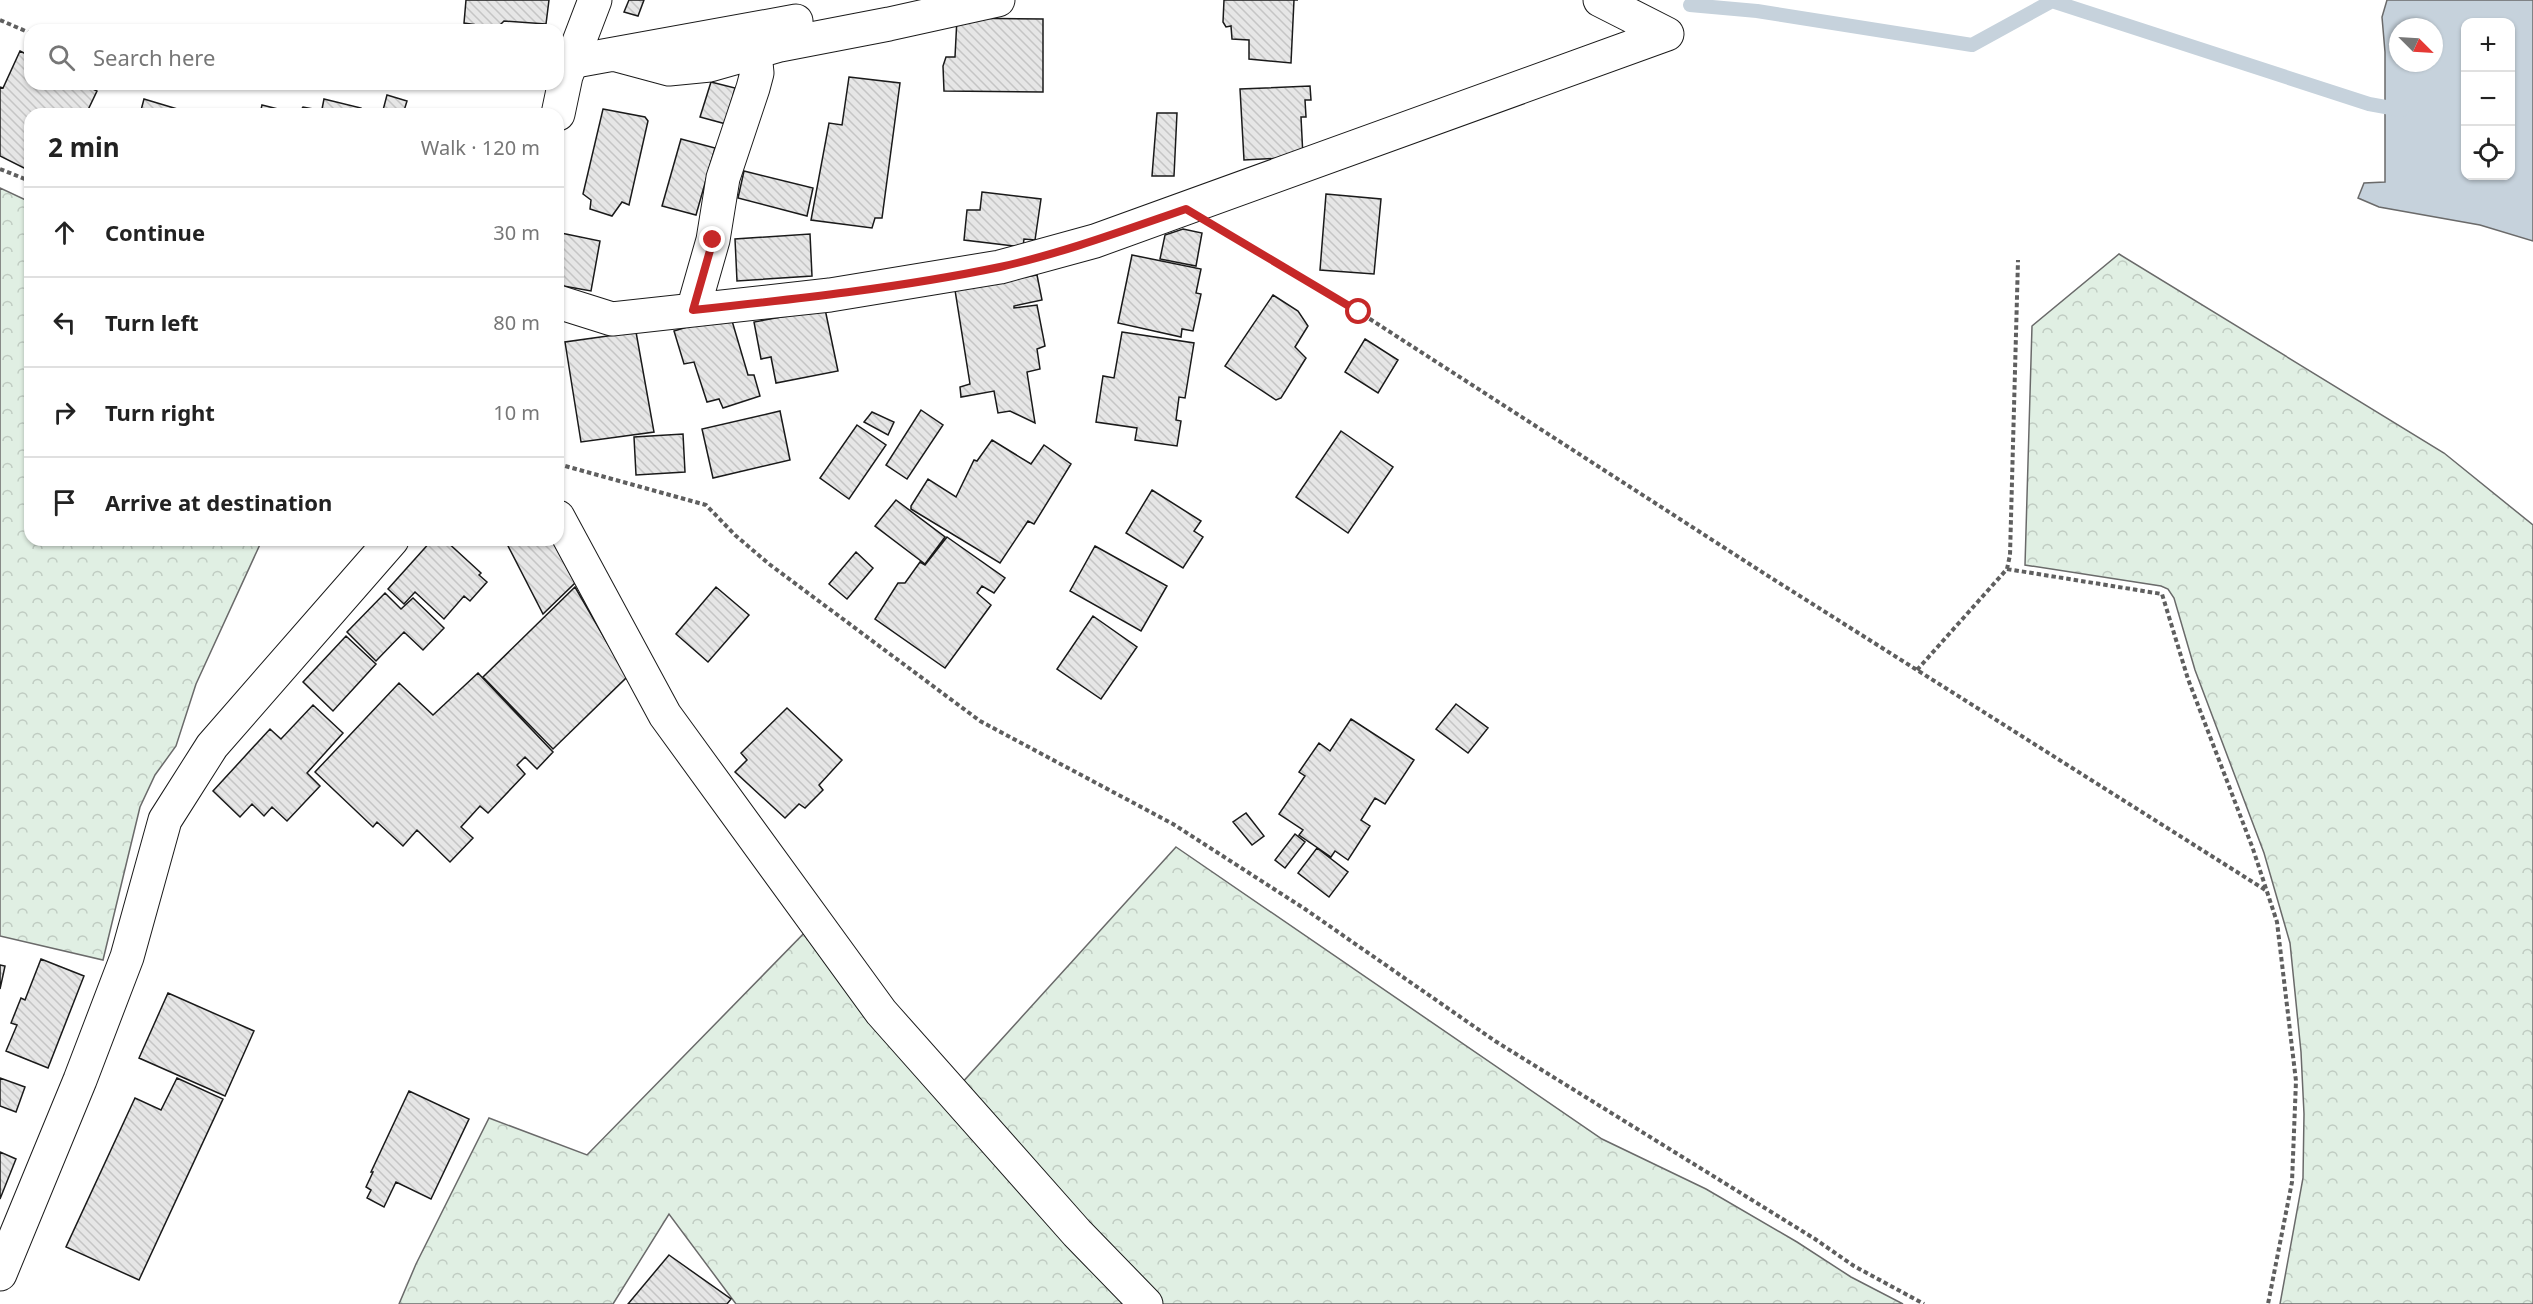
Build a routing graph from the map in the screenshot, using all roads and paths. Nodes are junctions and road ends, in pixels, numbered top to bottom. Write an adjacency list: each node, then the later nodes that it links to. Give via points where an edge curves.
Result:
1 (595, 0): 9 (street)
2 (908, 0): 8 (street)
3 (998, 0): 7 (street)
4 (1600, 0): 15 (street, via 1667,34)
5 (0, 21): 6 (path)
6 (24, 31)
7 (755, 53): 8 (street, via 710,65 669,69); 18 (street, via 757,73 723,178 713,240)
8 (617, 55): 9 (street)
9 (570, 62): 10 (street)
10 (564, 88)
11 (564, 90): 12 (street)
12 (559, 108)
13 (0, 169): 14 (path)
14 (24, 179)
15 (1186, 209): 18 (street, via 1095,241 1000,267 830,295); 23 (path, via 1359,312)
16 (2018, 260): 22 (path)
17 (564, 304): 18 (street, via 612,319)
18 (693, 310)
19 (564, 466): 27 (path, via 706,505 769,564 980,721 1173,824 1305,909 1495,1041 1854,1266)
20 (564, 528): 26 (street, via 665,715 881,1012 1077,1233)
21 (387, 546): 25 (street, via 212,746 165,820 127,957)
22 (2007, 570): 23 (path); 24 (path, via 2162,594 2188,679)
23 (1917, 670): 24 (path)
24 (2267, 891): 28 (path, via 2277,921 2296,1081 2292,1182)
25 (0, 1274)
26 (1146, 1304)
27 (1924, 1304)
28 (2268, 1304)

